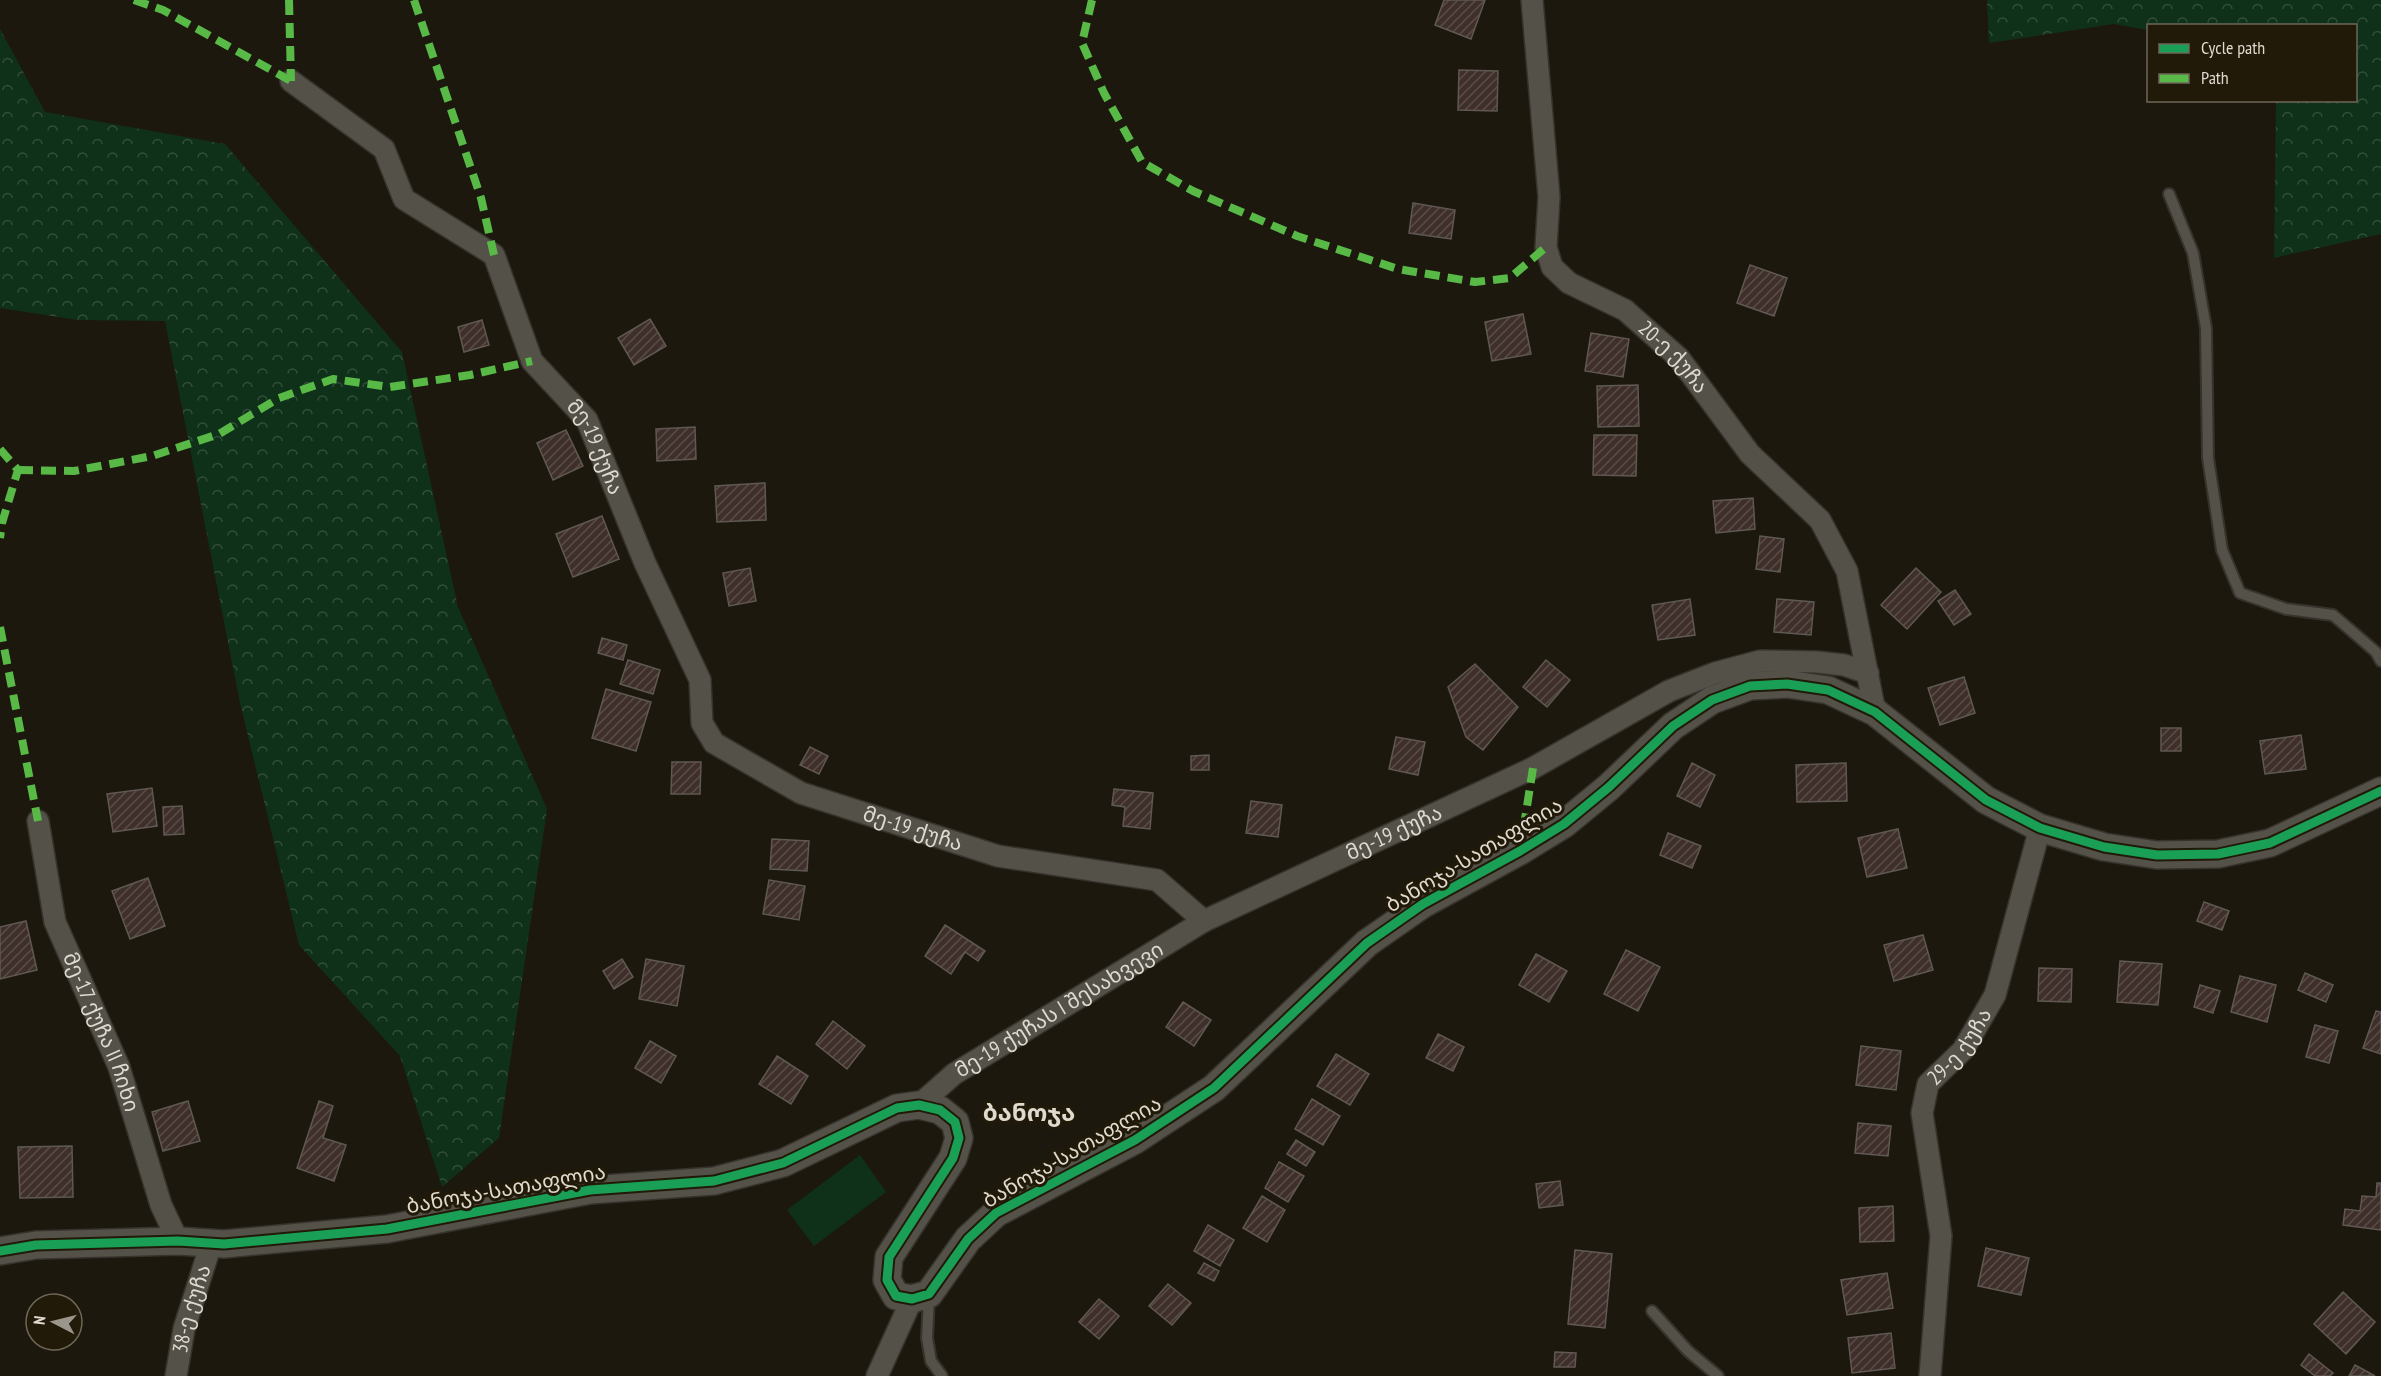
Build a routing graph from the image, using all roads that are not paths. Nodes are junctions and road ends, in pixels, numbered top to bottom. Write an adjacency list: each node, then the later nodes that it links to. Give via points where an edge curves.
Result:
1 (1532, 0): 5 (street, 20-ე ქუჩა, via 1549,197 1546,247 1552,267 1569,282 1625,310 1679,358 1750,454 1820,520 1847,571)
2 (291, 81): 10 (street, მე-19 ქუჩა, via 384,149 404,200 494,255 532,360 587,420 645,563 700,680 702,723 714,743 801,793 998,856 1157,880)
3 (2169, 194): 4 (lane, via 2193,253 2206,328 2208,458 2222,550 2240,593 2286,609 2333,615 2376,652)
4 (2381, 661)
5 (1868, 673): 6 (street, 20-ე ქუჩა); 10 (street, მე-19 ქუჩა, via 1844,665 1760,661 1715,673 1669,691 1533,768)
6 (1875, 712): 9 (street, ბანოჯა-სათაფლია, via 1986,800); 15 (street, ბანოჯა-სათაფლია, via 1828,690 1787,684 1750,686 1712,700 1673,726 1609,788 1564,824 1423,903 1367,943 1214,1088 1135,1140 996,1213 968,1239)
7 (2381, 791): 9 (street, ბანოჯა-სათაფლია, via 2270,843 2218,854 2157,855 2104,847)
8 (38, 820): 12 (street, მე-17 ქუჩა II ჩიხი, via 55,922 119,1067 161,1205)
9 (2040, 828): 21 (street, 29-ე ქუჩა, via 1995,995 1963,1050 1928,1084 1922,1113 1941,1236)
10 (1204, 921): 11 (street, მე-19 ქუჩას I შესახვევი, via 954,1074)
11 (919, 1105): 13 (street, ბანოჯა-სათაფლია, via 897,1108 783,1163 714,1181 590,1190 387,1229); 15 (street, via 940,1110 955,1122 959,1138 953,1158 889,1257 886,1280 896,1296)
12 (178, 1241): 13 (street, ბანოჯა-სათაფლია); 14 (street, ბანოჯა-სათაფლია, via 36,1245)
13 (211, 1244): 17 (street, 38-ე ქუჩა, via 184,1329)
14 (0, 1251)
15 (920, 1296): 18 (street); 19 (lane, via 931,1361)
16 (1652, 1311): 20 (lane, via 1688,1351)
17 (176, 1376)
18 (877, 1376)
19 (942, 1376)
20 (1718, 1376)
21 (1930, 1376)

